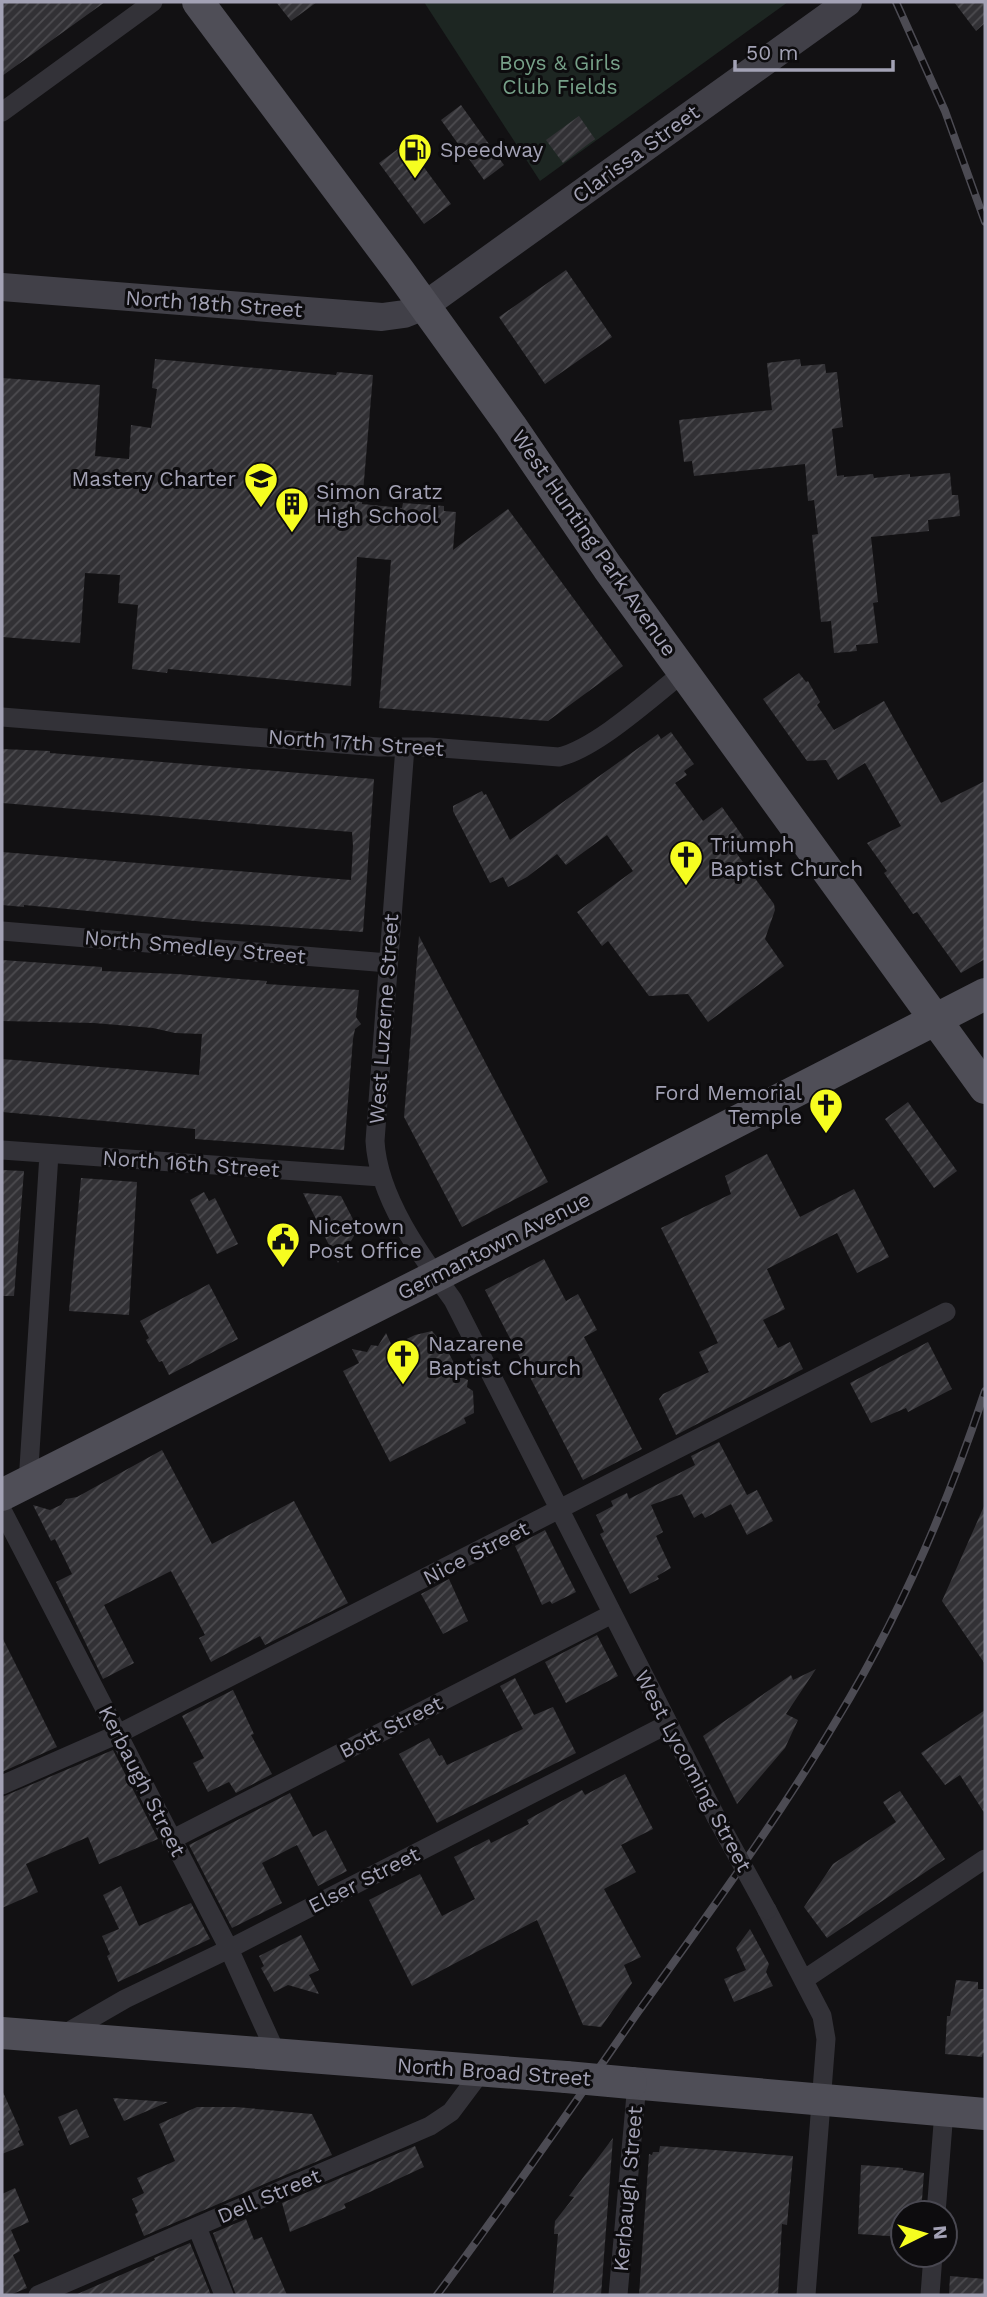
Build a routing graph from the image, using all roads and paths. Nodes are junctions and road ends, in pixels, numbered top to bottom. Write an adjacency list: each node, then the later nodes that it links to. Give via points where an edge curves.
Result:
1 (153, 2): 4 (street)
2 (198, 2): 6 (main road, West Hunting Park Avenue)
3 (843, 5): 6 (main road, Clarissa Street)
4 (2, 112)
5 (2, 288): 6 (main road, North 18th Street, via 382,317)
6 (424, 306): 7 (main road, West Hunting Park Avenue)
7 (684, 672): 9 (street, North 17th Street, via 606,732 567,755); 13 (main road, West Hunting Park Avenue)
8 (2, 717): 9 (street, North 17th Street)
9 (405, 747): 11 (street, West Luzerne Street)
10 (2, 931): 11 (street, North Smedley Street)
11 (388, 963): 17 (street, West Luzerne Street, via 374,1141)
12 (985, 994): 13 (main road, Germantown Avenue)
13 (936, 1019): 14 (main road, West Hunting Park Avenue); 18 (main road, Germantown Avenue)
14 (985, 1088)
15 (2, 1150): 16 (street, North 16th Street)
16 (49, 1154): 17 (street, North 16th Street); 20 (street)
17 (381, 1177): 18 (street, West Luzerne Street, via 416,1248)
18 (436, 1276): 20 (main road, Germantown Avenue); 22 (street, West Lycoming Street, via 453,1300)
19 (946, 1312): 22 (street, Nice Street)
20 (15, 1489)
21 (2, 1510): 25 (street, Kerbaugh Street)
22 (560, 1510): 23 (street, West Lycoming Street); 25 (street, Nice Street)
23 (612, 1614): 24 (street, West Lycoming Street); 27 (street, Bott Street)
24 (668, 1724): 29 (street, Elser Street); 30 (street, West Lycoming Street, bridge)
25 (118, 1734): 26 (street, Nice Street); 27 (street, Kerbaugh Street)
26 (2, 1785)
27 (170, 1840): 29 (street, Kerbaugh Street)
28 (985, 1860): 30 (street)
29 (229, 1949): 32 (street, Elser Street, via 125,1998); 33 (street, Kerbaugh Street)
30 (805, 1979): 36 (street, West Lycoming Street, via 822,2016)
31 (2, 2033): 32 (main road, North Broad Street)
32 (60, 2037): 33 (main road, North Broad Street)
33 (277, 2055): 34 (main road, North Broad Street)
34 (481, 2072): 35 (main road, North Broad Street, bridge); 40 (street, Dell Street, via 451,2112 430,2126)
35 (634, 2083): 36 (main road, North Broad Street); 44 (street, Kerbaugh Street)
36 (822, 2102): 37 (main road, North Broad Street); 45 (street, West Lycoming Street)
37 (944, 2111): 38 (main road, North Broad Street); 39 (street)
38 (985, 2115)
39 (937, 2199)
40 (197, 2227): 42 (street, Dell Street); 43 (street)
41 (932, 2269): 46 (street)
42 (38, 2295)
43 (225, 2295)
44 (618, 2295)
45 (806, 2295)
46 (930, 2295)

